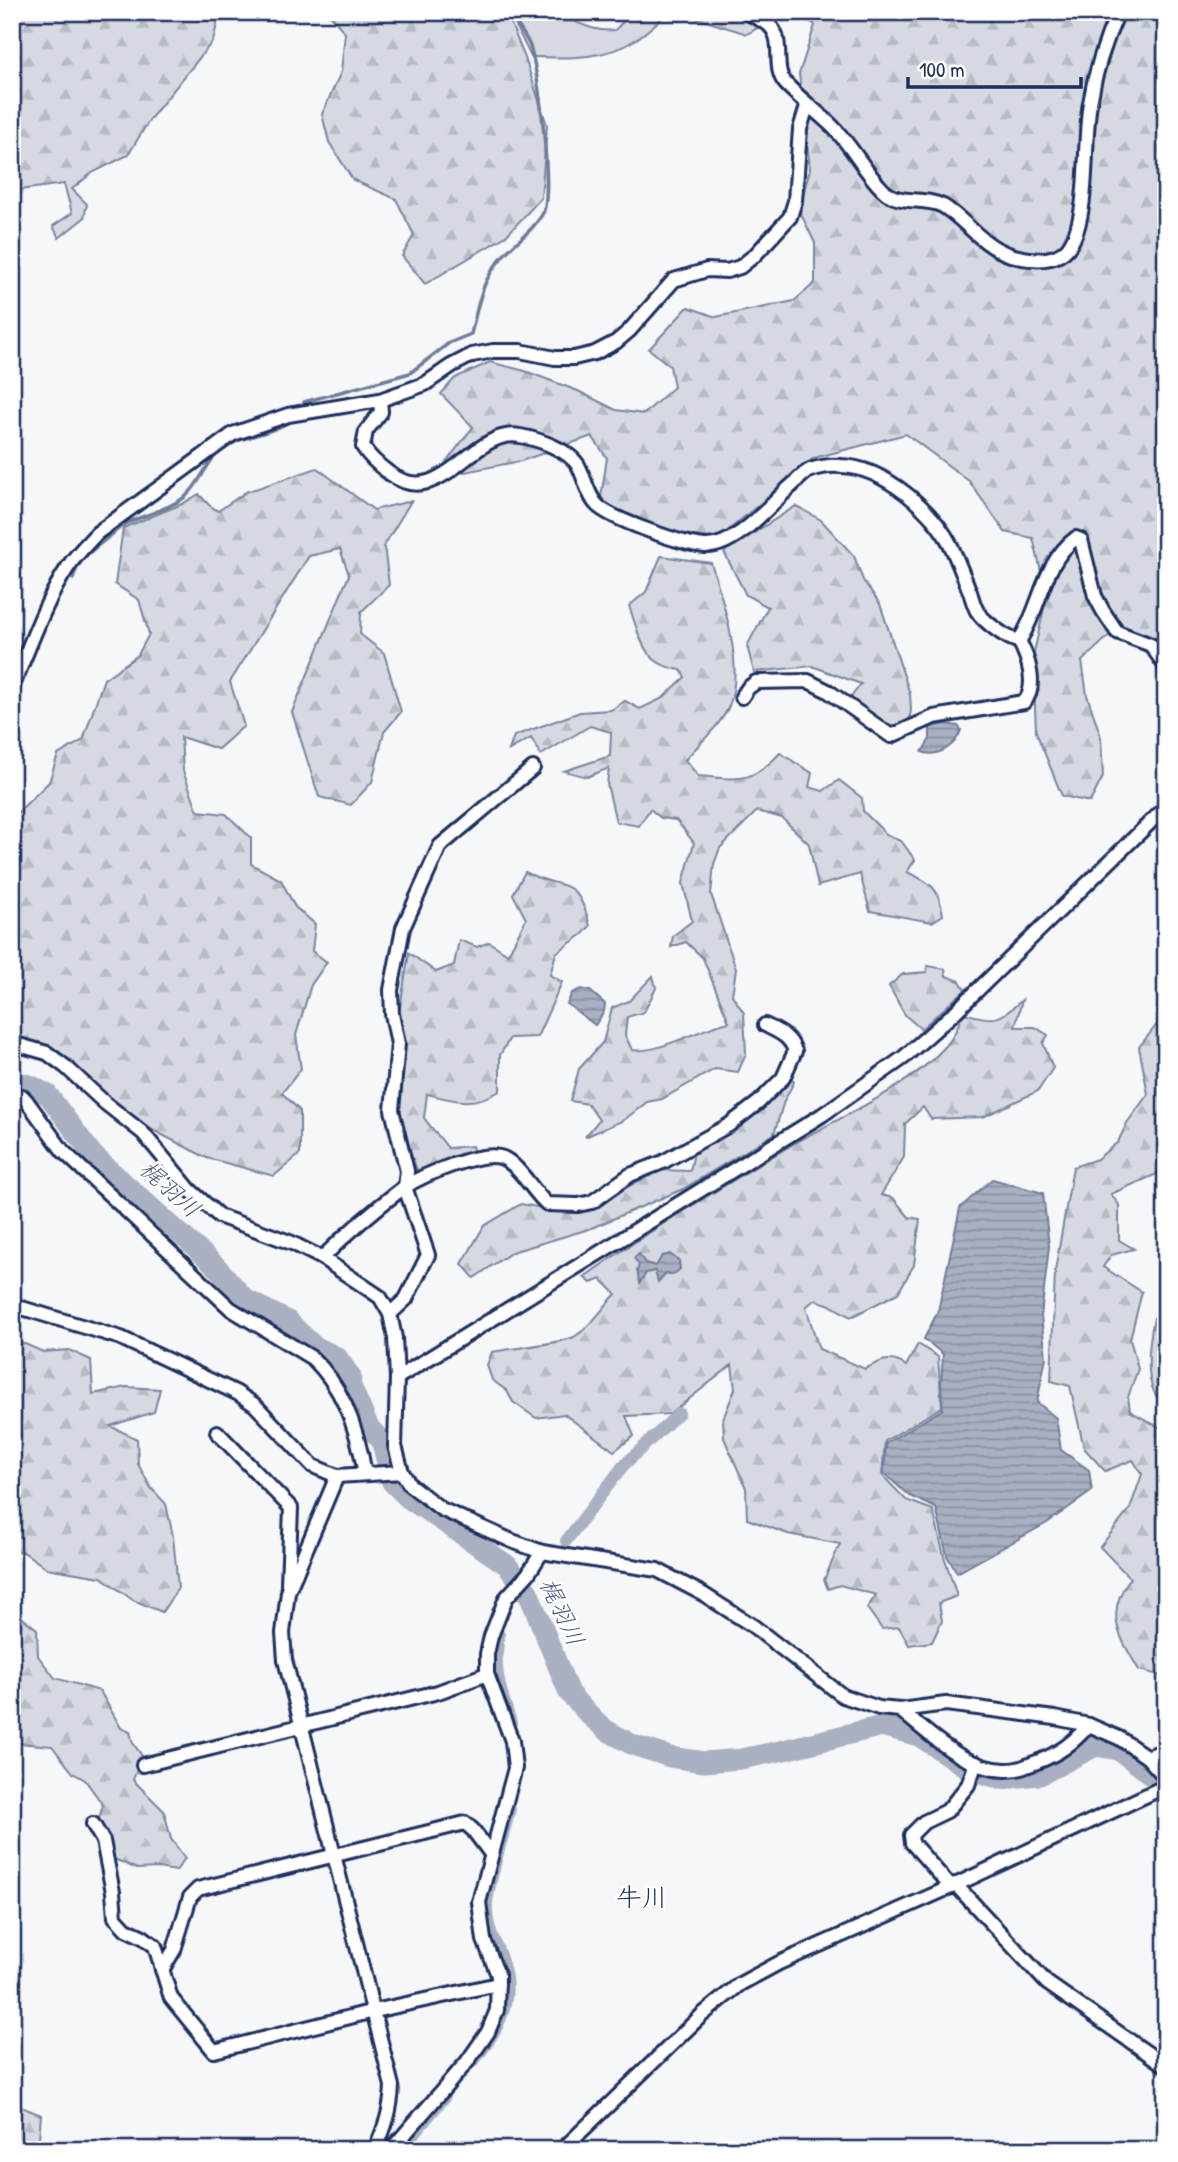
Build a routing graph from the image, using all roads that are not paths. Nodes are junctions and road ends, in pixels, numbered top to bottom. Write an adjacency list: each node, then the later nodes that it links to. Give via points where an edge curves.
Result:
1 (746, 12): 3 (street, via 774,31 780,77)
2 (1118, 12): 3 (street, via 1105,41 1090,103 1080,217 1069,247 1047,260 996,249 943,206 897,199 884,192 834,128)
3 (807, 106): 4 (street, via 790,217 740,267 674,280 629,331 595,353 574,358 520,351 472,355 425,384)
4 (380, 400): 5 (street, via 381,412 366,431 363,447 398,480 433,480 501,436 532,438 569,455 604,511 656,534 706,546 727,542 744,530 808,471 842,466 863,470 910,496 927,514 950,544 977,612 1010,640); 7 (street, via 288,415 233,434 97,533 67,568)
5 (1019, 642): 6 (street, via 1057,557 1076,538 1084,545 1095,596 1117,632 1151,645); 8 (street, via 1027,656 1031,689 1024,702 934,717 891,736 808,681 756,682)
6 (1166, 667)
7 (12, 687)
8 (742, 697)
9 (533, 768): 14 (street, via 440,846 403,928 391,990 398,1044 392,1110 407,1171)
10 (1166, 807): 18 (street, via 903,1058 821,1115)
11 (765, 1025): 14 (street, via 792,1042 795,1051 783,1078 729,1125 630,1175 592,1202 547,1204 506,1159 495,1155 466,1159)
12 (12, 1043): 15 (street, via 47,1053 66,1067 143,1133 190,1190 219,1216)
13 (12, 1094): 21 (street, via 26,1100 62,1151 231,1309 321,1367 351,1419)
14 (405, 1187): 15 (street); 17 (street, via 428,1255 406,1299)
15 (322, 1258): 17 (street, via 380,1297)
16 (12, 1305): 22 (street, via 121,1338 237,1393 255,1405 313,1466)
17 (390, 1314): 18 (street)
18 (397, 1378): 20 (street)
19 (217, 1432): 24 (street, via 291,1508)
20 (397, 1472): 21 (street); 23 (street, via 441,1509)
21 (367, 1474): 22 (street)
22 (337, 1476): 24 (street)
23 (542, 1552): 25 (street, via 506,1598 491,1636); 26 (street, via 657,1570 753,1626 843,1696)
24 (288, 1592): 27 (street, via 285,1660)
25 (488, 1674): 27 (street, via 438,1692); 36 (street, via 512,1741 515,1768)
26 (900, 1710): 28 (street, via 946,1704); 32 (street)
27 (301, 1724): 31 (street); 37 (street)
28 (1089, 1724): 30 (street); 32 (street, via 1072,1744 1017,1769)
29 (1166, 1750): 30 (street)
30 (1147, 1757): 33 (street)
31 (143, 1765)
32 (976, 1765): 38 (street, via 968,1785 947,1811 924,1822 911,1835 912,1843)
33 (1166, 1777)
34 (1166, 1786): 38 (street)
35 (93, 1824): 39 (street, via 103,1841 115,1917 125,1929 155,1946)
36 (491, 1854): 37 (street, via 465,1823); 40 (street, via 479,1902 484,1940)
37 (334, 1855): 39 (street, via 198,1889 190,1897 174,1950); 41 (street)
38 (953, 1886): 42 (street, via 1047,1983); 45 (street, via 740,1984)
39 (162, 1970): 41 (street, via 171,1998 214,2052)
40 (498, 1984): 41 (street); 44 (street, via 497,2010 488,2032)
41 (374, 2011): 43 (street, via 392,2087 386,2127)
42 (1166, 2066)
43 (375, 2150)
44 (391, 2150)
45 (562, 2150)

